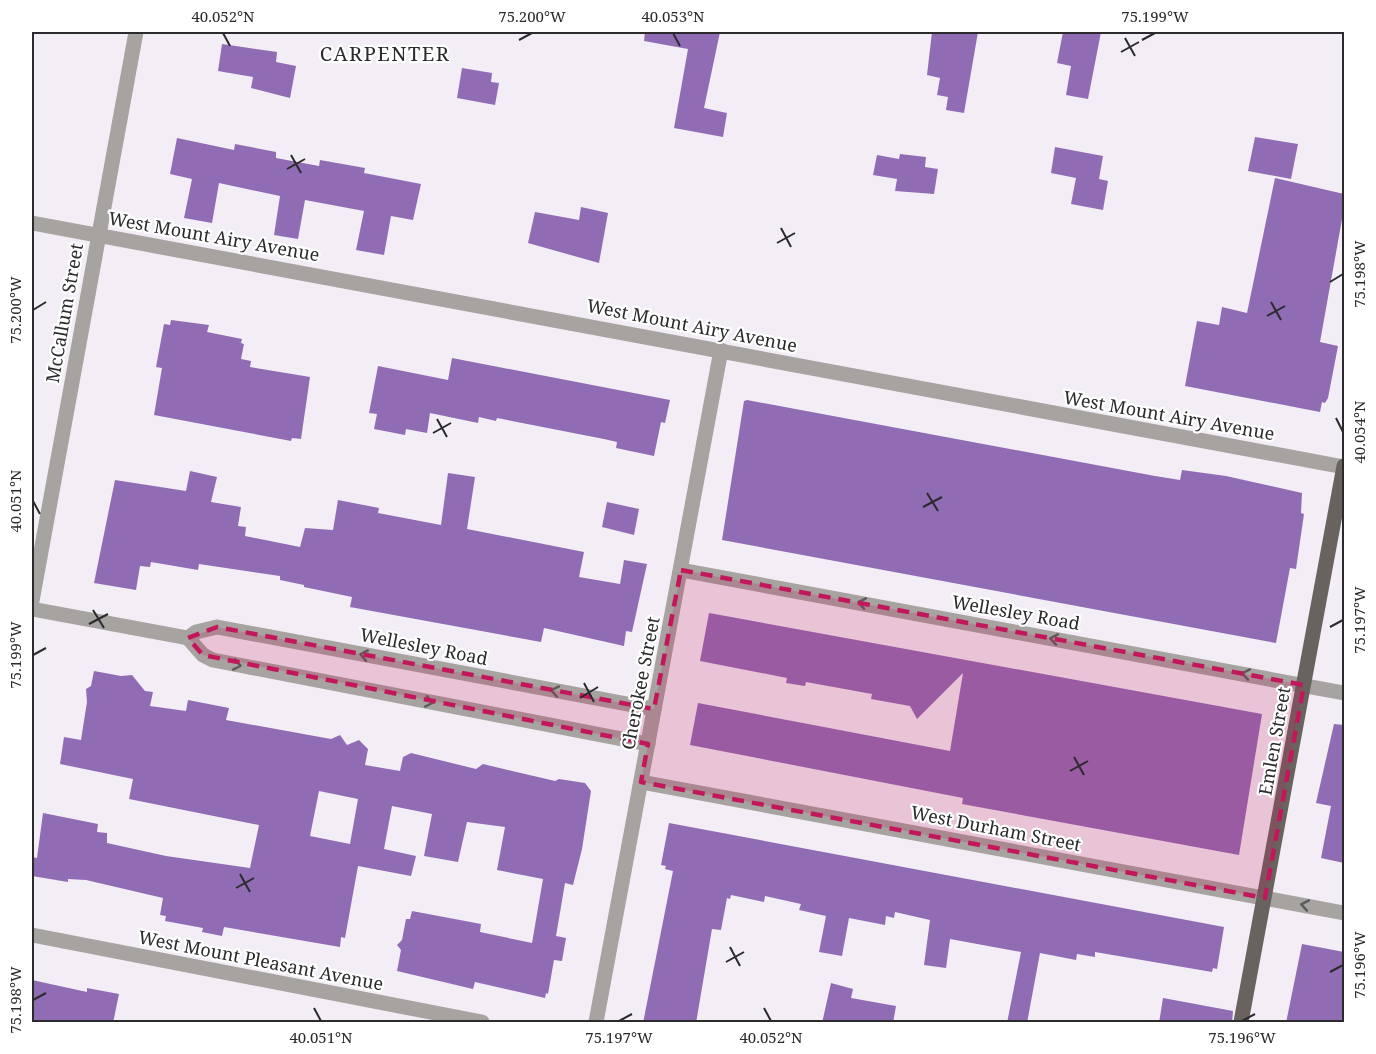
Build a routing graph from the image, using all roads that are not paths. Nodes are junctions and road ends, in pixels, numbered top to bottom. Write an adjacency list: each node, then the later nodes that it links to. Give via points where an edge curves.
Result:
1 (136, 32): 3 (street, McCallum Street)
2 (32, 223): 3 (street, West Mount Airy Avenue)
3 (98, 235): 4 (street, West Mount Airy Avenue); 7 (street, McCallum Street)
4 (721, 350): 5 (street, West Mount Airy Avenue); 6 (street, Cherokee Street)
5 (1344, 466): 10 (main road, Emlen Street)
6 (681, 570): 10 (street, Wellesley Road, one-way to 6); 12 (street, Cherokee Street)
7 (32, 601)
8 (32, 609): 9 (street)
9 (188, 638): 12 (street, Wellesley Road, one-way to 9, via 217,627); 13 (street, one-way to 13, via 213,660)
10 (1304, 685): 11 (street, Wellesley Road); 15 (main road, Emlen Street)
11 (1344, 693)
12 (654, 709): 13 (street, Cherokee Street)
13 (648, 744): 14 (street, Cherokee Street)
14 (641, 782): 15 (street, West Durham Street); 19 (street, Cherokee Street)
15 (1264, 898): 16 (street, West Durham Street, one-way to 15); 20 (main road, Emlen Street)
16 (1344, 913)
17 (32, 935): 18 (street, West Mount Pleasant Avenue)
18 (482, 1023)
19 (596, 1023)
20 (1241, 1023)

